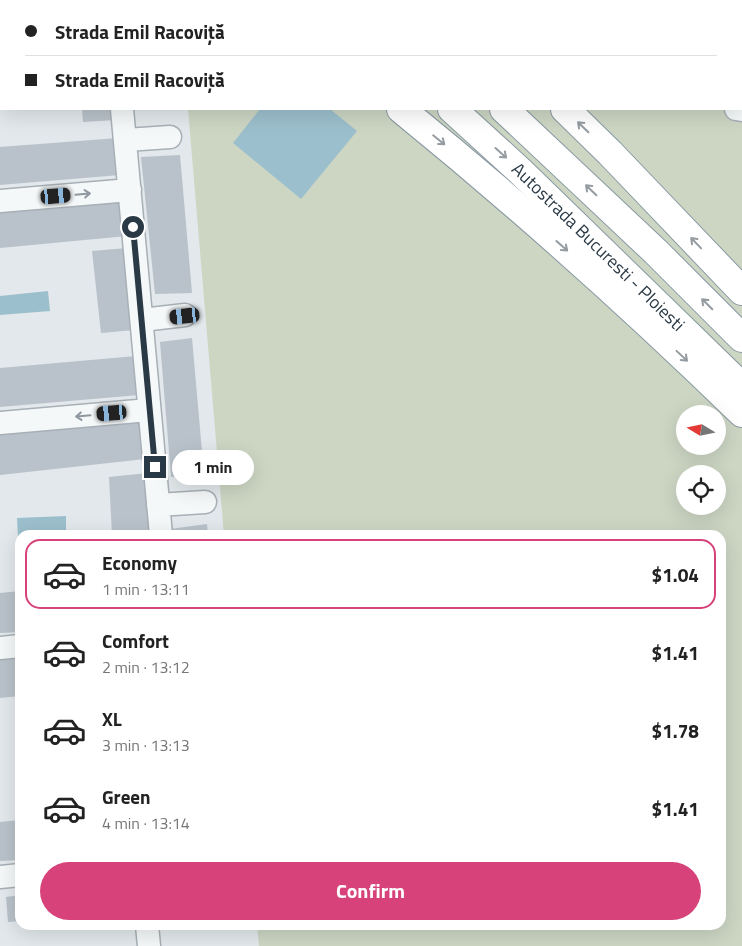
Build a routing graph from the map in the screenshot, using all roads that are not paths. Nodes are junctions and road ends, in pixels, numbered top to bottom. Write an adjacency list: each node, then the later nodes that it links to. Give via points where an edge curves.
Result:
1 (122, 110): 7 (street)
2 (402, 110): 16 (highway, one-way to 16, via 585,266)
3 (453, 110): 14 (highway, Autostrada Bucuresti - Ploiesti, one-way to 14)
4 (505, 110): 13 (highway, Autostrada Bucuresti - Ploiesti, one-way to 4)
5 (566, 110): 10 (highway, one-way to 5)
6 (170, 136): 7 (street)
7 (126, 140): 8 (street)
8 (130, 190): 9 (street, one-way to 8); 12 (street)
9 (0, 201)
10 (742, 291)
11 (185, 316): 12 (street)
12 (142, 320): 15 (street)
13 (742, 338)
14 (742, 387)
15 (149, 410): 17 (street, one-way to 17); 19 (street)
16 (742, 413)
17 (0, 423)
18 (205, 502): 19 (street)
19 (158, 505): 20 (street)
20 (160, 530)
21 (15, 646): 22 (street)
22 (0, 648)
23 (15, 876): 24 (street)
24 (0, 877)
25 (148, 930): 26 (street)
26 (149, 946)

